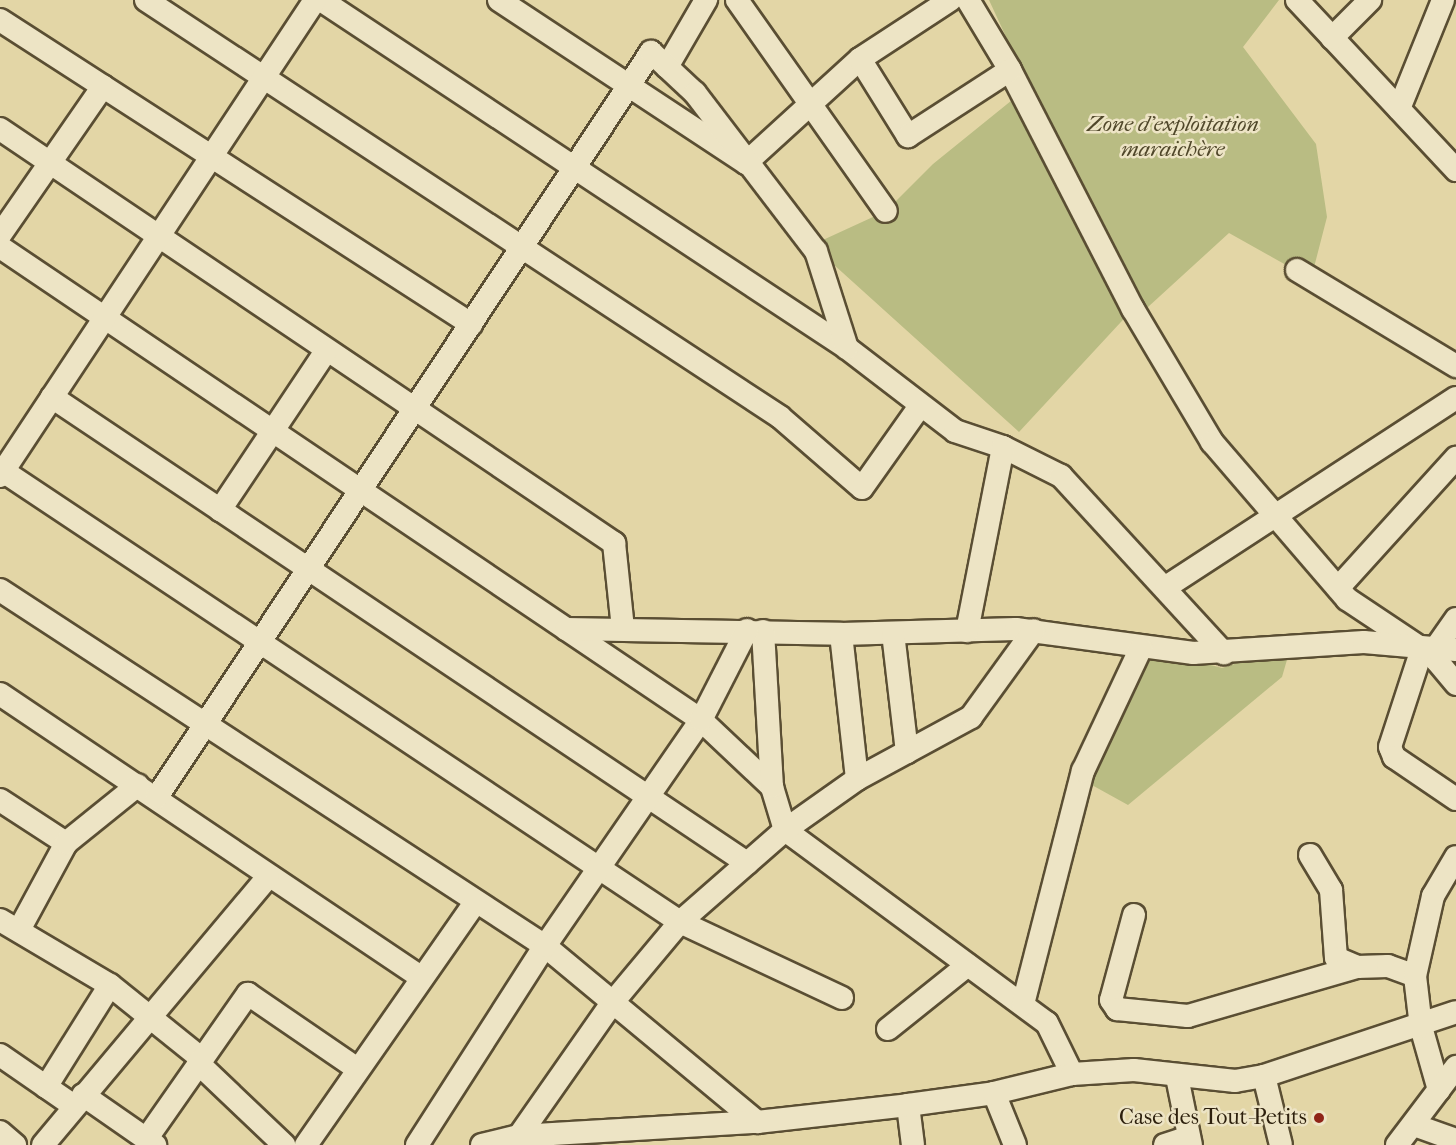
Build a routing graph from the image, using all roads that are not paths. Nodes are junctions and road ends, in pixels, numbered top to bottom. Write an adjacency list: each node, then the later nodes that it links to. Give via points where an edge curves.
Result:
1 (146, 0): 17 (street)
2 (315, 0): 17 (street)
3 (321, 0): 26 (street)
4 (499, 0): 18 (street)
5 (706, 0): 15 (street)
6 (737, 0): 20 (street)
7 (950, 0): 14 (street)
8 (968, 0): 16 (street)
9 (1297, 0): 13 (street)
10 (1370, 0): 13 (street)
11 (1443, 0): 21 (street)
12 (0, 20): 19 (street)
13 (1332, 38): 21 (street)
14 (860, 59): 16 (street, via 908,136); 20 (street)
15 (667, 67): 18 (street, via 651,52); 24 (street, via 695,93)
16 (1010, 70): 49 (street, via 1139,319 1212,442)
17 (263, 77): 23 (street); 32 (street)
18 (630, 84): 24 (street); 26 (street)
19 (103, 86): 23 (street); 25 (street)
20 (812, 106): 24 (street); 28 (street)
21 (1399, 109): 27 (street)
22 (0, 129): 25 (street)
23 (211, 156): 30 (street); 35 (street)
24 (746, 163): 36 (street, via 816,251)
25 (49, 164): 29 (street); 30 (street)
26 (575, 168): 32 (street); 36 (street)
27 (1456, 170)
28 (886, 211)
29 (0, 235)
30 (157, 239): 34 (street); 37 (street)
31 (0, 247): 34 (street)
32 (522, 247): 35 (street); 41 (street, via 780,417 862,488)
33 (1297, 270): 38 (street)
34 (105, 317): 39 (street); 43 (street)
35 (471, 324): 42 (street)
36 (847, 348): 41 (street)
37 (326, 351): 42 (street); 43 (street)
38 (1452, 357)
39 (52, 397): 46 (street); 48 (street)
40 (1456, 398): 49 (street)
41 (920, 406): 44 (street, via 964,436)
42 (414, 410): 47 (street); 56 (street, via 614,543)
43 (272, 430): 47 (street); 48 (street)
44 (1003, 447): 51 (street, via 1040,463 1077,489); 59 (street)
45 (1456, 458): 52 (street)
46 (2, 474): 62 (street)
47 (361, 490): 50 (street); 55 (street)
48 (220, 510): 50 (street)
49 (1276, 516): 51 (street); 52 (street)
50 (310, 567): 62 (street); 75 (street)
51 (1166, 587): 66 (street)
52 (1338, 588): 63 (street)
53 (0, 590): 70 (street)
54 (1456, 619): 65 (street)
55 (566, 629): 56 (street); 69 (street)
56 (623, 629): 58 (street)
57 (1034, 630): 59 (street); 64 (street); 71 (street, via 971,717)
58 (755, 631): 61 (street); 69 (street); 74 (street)
59 (967, 631): 60 (street)
60 (893, 633): 61 (street); 71 (street)
61 (841, 634): 72 (street)
62 (260, 642): 70 (street); 84 (street)
63 (1413, 644): 65 (street); 66 (street, via 1364,642); 77 (street, via 1422,649 1422,664 1390,747 1394,757)
64 (1141, 648): 66 (street); 98 (street, via 1083,771)
65 (1446, 649): 67 (street, via 1437,661)
66 (1224, 653)
67 (1456, 684)
68 (0, 694): 73 (street)
69 (701, 720): 74 (street); 75 (street)
70 (206, 724): 76 (street); 86 (street)
71 (907, 752): 72 (street)
72 (857, 778): 79 (street)
73 (138, 785): 76 (street); 80 (street)
74 (772, 787): 79 (street)
75 (651, 796): 83 (street); 84 (street)
76 (157, 797): 85 (street)
77 (1456, 799)
78 (0, 800): 80 (street)
79 (785, 830): 83 (street); 91 (street)
80 (66, 843): 89 (street)
81 (1310, 855): 92 (street, via 1330,890 1336,958)
82 (1456, 857): 94 (street, via 1433,896)
83 (747, 863): 88 (street)
84 (601, 870): 88 (street); 90 (street)
85 (268, 877): 93 (street); 100 (street)
86 (476, 901): 90 (street); 93 (street)
87 (1134, 915): 92 (street, via 1111,999 1118,1009 1188,1016)
88 (680, 922): 96 (street); 97 (street)
89 (10, 925): 95 (street)
90 (545, 946): 97 (street); 126 (street)
91 (968, 965): 98 (street); 102 (street)
92 (1357, 967): 94 (street, via 1388,966)
93 (420, 976): 106 (street)
94 (1415, 976): 101 (street)
95 (110, 985): 100 (street); 110 (street)
96 (842, 998)
97 (613, 1002): 115 (street); 118 (street)
98 (1023, 1004): 107 (street, via 1047,1023)
99 (1456, 1012): 101 (street)
100 (150, 1013): 104 (street); 113 (street)
101 (1421, 1027): 108 (street); 111 (street)
102 (888, 1029)
103 (0, 1055): 110 (street)
104 (200, 1061): 106 (street, via 248,994); 120 (street); 124 (street)
105 (1456, 1067): 111 (street)
106 (356, 1068): 125 (street)
107 (1072, 1074): 109 (street, via 1134,1070); 112 (street)
108 (1264, 1076): 109 (street, via 1234,1081); 131 (street)
109 (1177, 1077): 121 (street)
110 (46, 1087): 113 (street)
111 (1438, 1090): 116 (street)
112 (994, 1093): 114 (street); 129 (street)
113 (79, 1101): 120 (street); 123 (street)
114 (908, 1105): 115 (street); 128 (street)
115 (757, 1122): 118 (street)
116 (1414, 1125): 119 (street); 132 (street)
117 (0, 1132): 122 (street)
118 (519, 1136): 127 (street)
119 (1456, 1140)
120 (151, 1141)
121 (1190, 1141): 130 (street)
122 (15, 1145)
123 (42, 1145)
124 (284, 1145)
125 (306, 1145)
126 (417, 1145)
127 (482, 1145)
128 (913, 1145)
129 (1015, 1145)
130 (1165, 1145)
131 (1281, 1145)
132 (1398, 1145)

